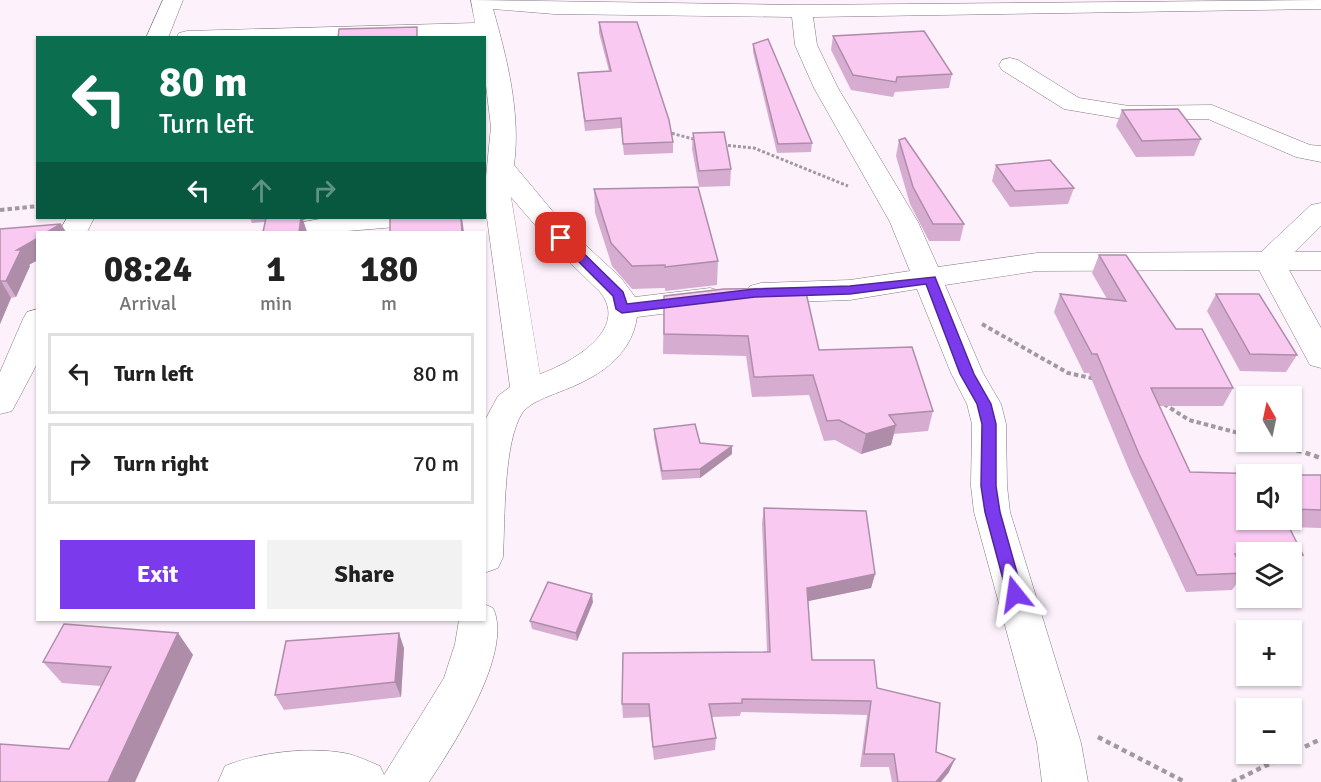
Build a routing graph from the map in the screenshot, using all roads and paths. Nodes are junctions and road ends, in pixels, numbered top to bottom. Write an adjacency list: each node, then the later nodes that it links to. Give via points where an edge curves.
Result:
1 (173, 0): 6 (street)
2 (480, 1): 4 (street, via 554,8); 5 (street)
3 (1321, 3): 4 (street)
4 (802, 11): 14 (street, via 806,45 826,88)
5 (488, 29): 7 (street); 13 (street, via 503,110)
6 (158, 36)
7 (254, 36)
8 (1010, 65): 12 (street, via 1071,104 1129,113 1212,112 1305,152)
9 (658, 128): 10 (path)
10 (707, 143)
11 (719, 144): 14 (path, via 754,148)
12 (1321, 154)
13 (494, 183): 23 (street, via 561,238 619,295); 29 (street)
14 (892, 200): 22 (street)
15 (36, 206): 16 (path)
16 (0, 210)
17 (1321, 211): 20 (street)
18 (393, 219): 19 (street)
19 (298, 231)
20 (1269, 261): 21 (street); 22 (street, via 1037,262); 27 (street)
21 (1321, 261)
22 (930, 280): 23 (street, via 850,290 755,293); 24 (street)
23 (622, 309): 29 (street, via 621,328 608,348 588,366 569,378)
24 (947, 322): 28 (path, via 980,323 1068,372); 37 (street, via 967,374 984,404 989,424 992,512)
25 (36, 328): 26 (street)
26 (30, 355): 31 (street)
27 (1321, 357)
28 (1103, 380)
29 (527, 393): 35 (street, via 512,402 500,421)
30 (1155, 399): 32 (path, via 1190,420)
31 (0, 402)
32 (1236, 432)
33 (1302, 452): 34 (path)
34 (1321, 458)
35 (486, 535)
36 (479, 621): 41 (street, via 468,675 451,709)
37 (1050, 712): 42 (street); 43 (path)
38 (1321, 739): 44 (path)
39 (241, 782): 40 (street, via 312,774 354,776)
40 (364, 782)
41 (403, 782)
42 (1065, 782)
43 (1185, 782)
44 (1232, 782)

